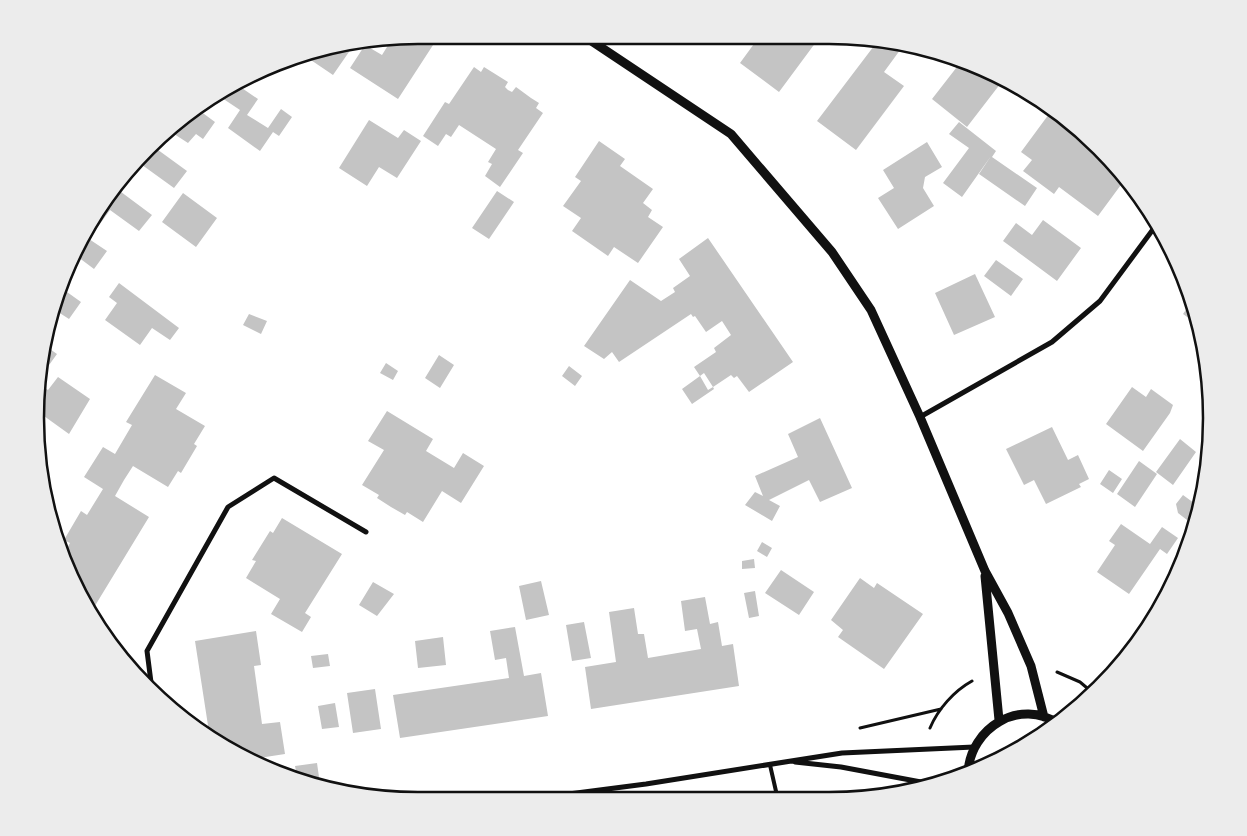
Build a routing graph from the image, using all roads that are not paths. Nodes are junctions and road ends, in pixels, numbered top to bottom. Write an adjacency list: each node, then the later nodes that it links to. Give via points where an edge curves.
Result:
1 (596, 44): 3 (street, via 731,134 832,252 871,310)
2 (1152, 230): 3 (street, via 1100,301 1052,342)
3 (920, 417): 5 (street)
4 (366, 532): 6 (street, via 274,478 228,507 147,651)
5 (985, 571): 7 (street, via 1031,666); 8 (street)
6 (151, 681)
7 (1044, 717): 8 (street, via 1021,714); 9 (street)
8 (999, 720): 10 (street)
9 (1050, 720)
10 (974, 746): 11 (street, via 864,751); 13 (street)
11 (787, 762): 12 (street); 14 (street, via 841,766)
12 (770, 764): 15 (street); 16 (lane)
13 (970, 765)
14 (917, 781)
15 (580, 792)
16 (776, 792)

